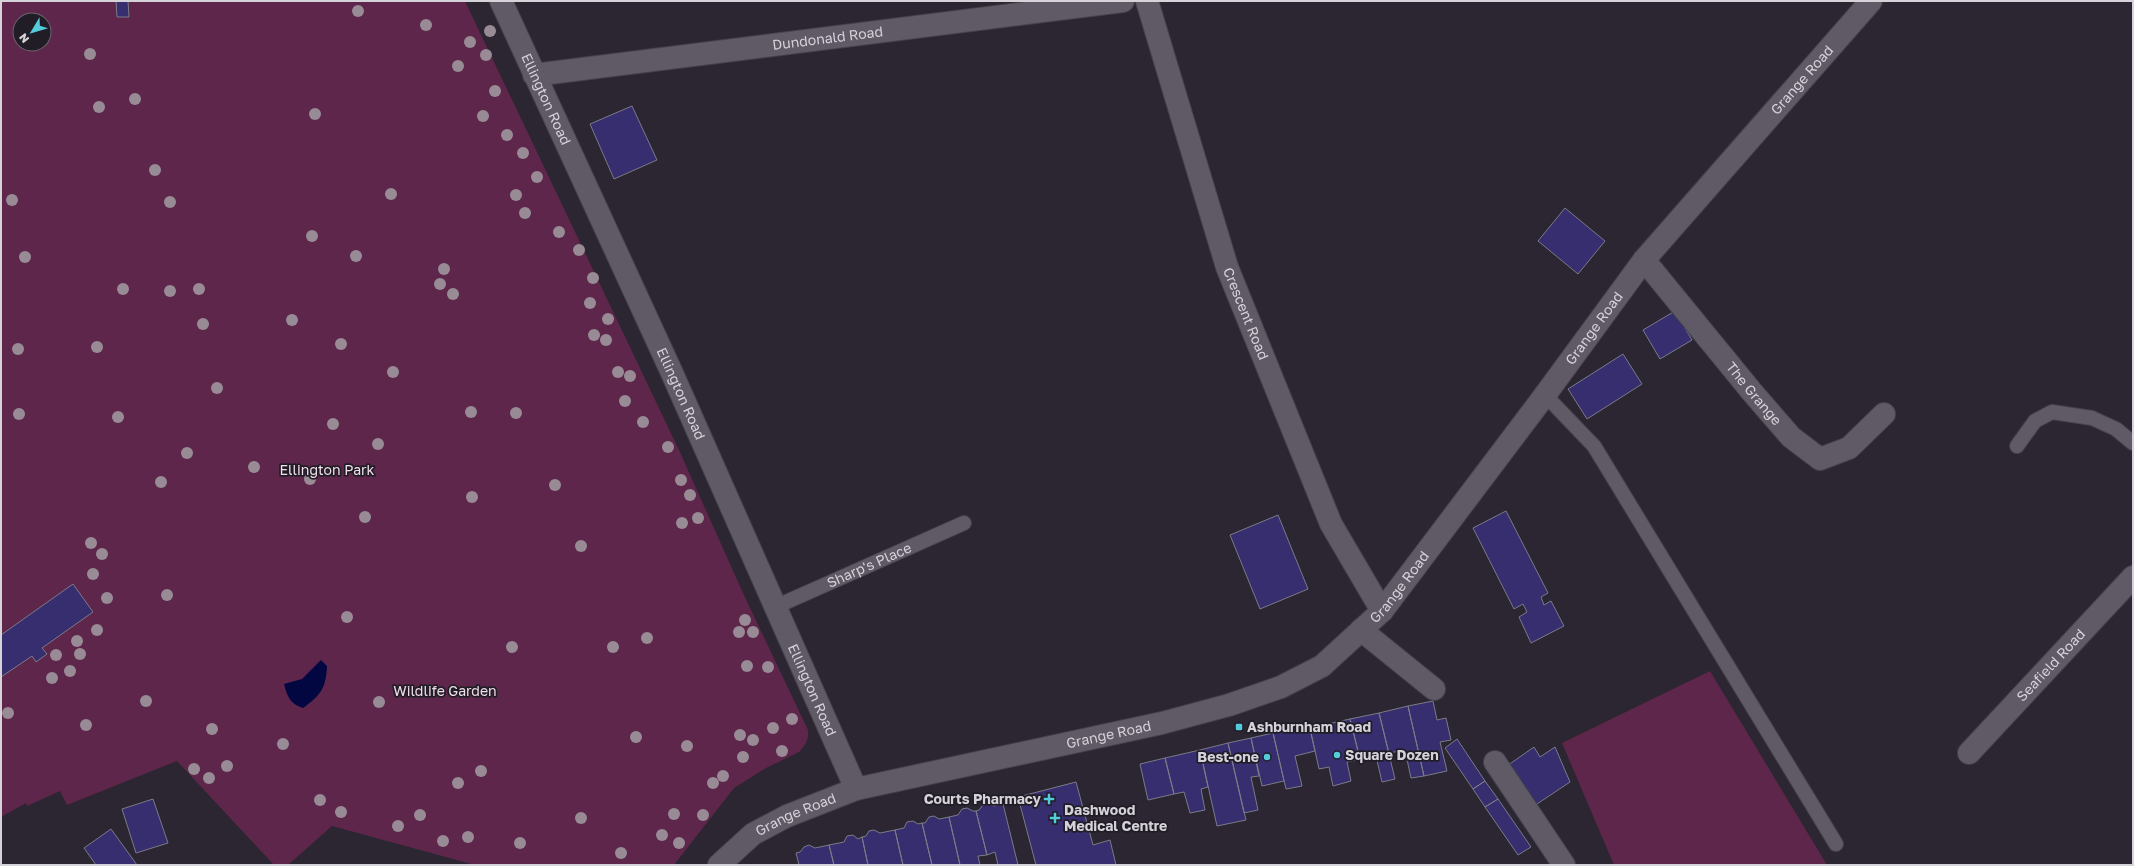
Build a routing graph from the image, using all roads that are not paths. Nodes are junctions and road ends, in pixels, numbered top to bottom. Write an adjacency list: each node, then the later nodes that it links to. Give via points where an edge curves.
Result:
1 (500, 1): 5 (street, Ellington Road)
2 (1123, 1): 5 (street, Dundonald Road)
3 (1147, 1): 14 (street, Crescent Road, via 1227,267 1331,524)
4 (1871, 1): 6 (street, Grange Road)
5 (534, 75): 13 (street, Ellington Road, via 672,373)
6 (1644, 260): 7 (street, Grange Road); 8 (street, The Grange, via 1771,415 1791,437 1820,459 1849,448)
7 (1545, 395): 14 (street, Grange Road); 20 (lane, via 1594,446)
8 (1884, 414)
9 (2133, 443): 10 (lane, via 2116,429 2092,418 2052,412 2035,421)
10 (2017, 446)
11 (964, 523): 13 (lane, Sharp's Place)
12 (2133, 576): 17 (street, Seafield Road)
13 (775, 607): 19 (street, Ellington Road)
14 (1382, 611): 15 (street, Grange Road)
15 (1361, 630): 16 (street); 19 (street, Grange Road, via 1322,666 1281,687 1229,705 1162,723)
16 (1434, 688)
17 (1969, 753)
18 (1495, 762): 22 (street)
19 (856, 789): 21 (street, Grange Road, via 787,816 753,834)
20 (1836, 844)
21 (719, 865)
22 (1564, 865)

